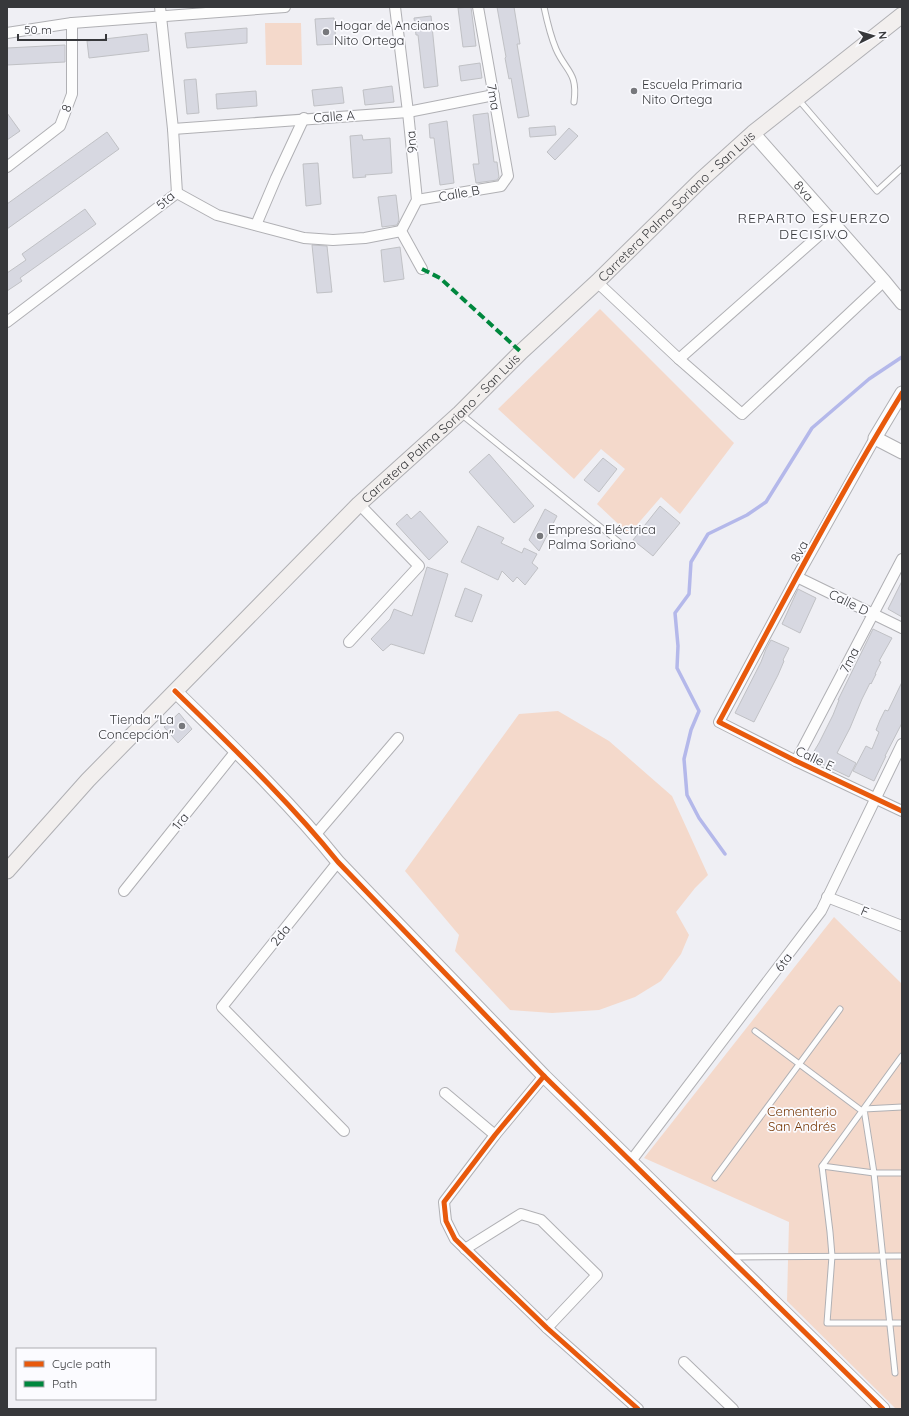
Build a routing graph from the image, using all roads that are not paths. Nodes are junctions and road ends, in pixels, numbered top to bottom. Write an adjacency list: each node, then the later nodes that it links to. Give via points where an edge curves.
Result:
1 (285, 7): 5 (street)
2 (395, 7): 12 (street, 9na)
3 (478, 7): 9 (street, 7ma)
4 (544, 7): 11 (lane, via 556,50 573,77 576,90)
5 (160, 12): 7 (street); 14 (street, 5ta)
6 (902, 15): 10 (main road, Carretera Palma Soriano - San Luis)
7 (72, 23): 8 (street); 16 (street, 8, via 72,94 60,126)
8 (7, 33)
9 (494, 95): 12 (street, Calle A); 18 (street, 7ma, via 508,176)
10 (797, 98): 15 (main road, Carretera Palma Soriano - San Luis); 17 (lane, via 877,192)
11 (574, 102)
12 (408, 112): 13 (street, Calle A); 20 (street, 9na)
13 (304, 118): 14 (street, Calle A); 22 (street)
14 (173, 129): 19 (street, 5ta)
15 (753, 133): 21 (street, 8va); 26 (main road, Carretera Palma Soriano - San Luis, via 702,179)
16 (7, 167)
17 (902, 168)
18 (501, 186): 20 (street, Calle B)
19 (177, 193): 22 (street, via 217,215); 28 (street, 5ta)
20 (417, 200): 23 (street)
21 (833, 223): 25 (street, 8va); 29 (street)
22 (256, 225): 23 (street, via 304,238 334,240 365,238)
23 (401, 231): 24 (street)
24 (422, 269)
25 (884, 281): 27 (street, 8va); 29 (street, via 742,414)
26 (598, 282): 29 (street); 31 (main road, Carretera Palma Soriano - San Luis, via 520,352)
27 (902, 303)
28 (7, 322)
29 (679, 359)
30 (902, 393): 32 (street, 8va)
31 (460, 413): 34 (main road, Carretera Palma Soriano - San Luis); 35 (lane)
32 (874, 438): 33 (street); 37 (street, 8va)
33 (902, 452)
34 (359, 504): 40 (street, via 419,566); 41 (main road, Carretera Palma Soriano - San Luis)
35 (619, 542)
36 (902, 558): 38 (street, 7ma)
37 (797, 577): 38 (street, Calle D); 42 (street, 8va)
38 (873, 614): 39 (street, Calle D); 46 (street, 7ma)
39 (902, 628)
40 (349, 642)
41 (175, 691): 45 (street); 51 (main road, Carretera Palma Soriano - San Luis, via 88,780)
42 (720, 722): 46 (street, Calle E)
43 (398, 738): 49 (street)
44 (902, 744): 47 (street, 6ta)
45 (236, 751): 49 (street); 52 (street, 1ra)
46 (796, 762): 47 (street, Calle E)
47 (875, 798): 48 (street, Calle E); 53 (street, 6ta)
48 (902, 811)
49 (316, 834): 50 (street)
50 (338, 862): 59 (street); 63 (street, 2da, via 222,1007)
51 (7, 871)
52 (124, 891)
53 (827, 897): 54 (street, F); 65 (street, 6ta, via 821,911)
54 (902, 926)
55 (840, 1009): 58 (lane)
56 (755, 1031): 58 (lane)
57 (902, 1056): 62 (lane)
58 (800, 1064): 62 (lane); 69 (lane)
59 (544, 1076): 64 (street); 65 (street)
60 (445, 1093): 64 (street)
61 (902, 1108): 67 (lane, via 864,1110)
62 (862, 1111): 66 (lane)
63 (344, 1131)
64 (495, 1135): 70 (street, via 444,1202 446,1221 455,1239)
65 (631, 1161): 74 (street)
66 (822, 1166): 67 (lane); 72 (lane)
67 (874, 1173): 68 (lane); 71 (lane)
68 (902, 1173)
69 (715, 1178)
70 (465, 1249): 77 (street); 77 (street, via 521,1214 541,1220 597,1275)
71 (884, 1255): 72 (lane); 73 (lane); 75 (lane)
72 (832, 1256): 74 (lane); 75 (lane, via 827,1323)
73 (902, 1256)
74 (729, 1257): 82 (street)
75 (890, 1323): 76 (lane); 79 (lane)
76 (902, 1323)
77 (547, 1328): 80 (street)
78 (684, 1362): 81 (street)
79 (896, 1373)
80 (638, 1409)
81 (733, 1409)
82 (883, 1409)

